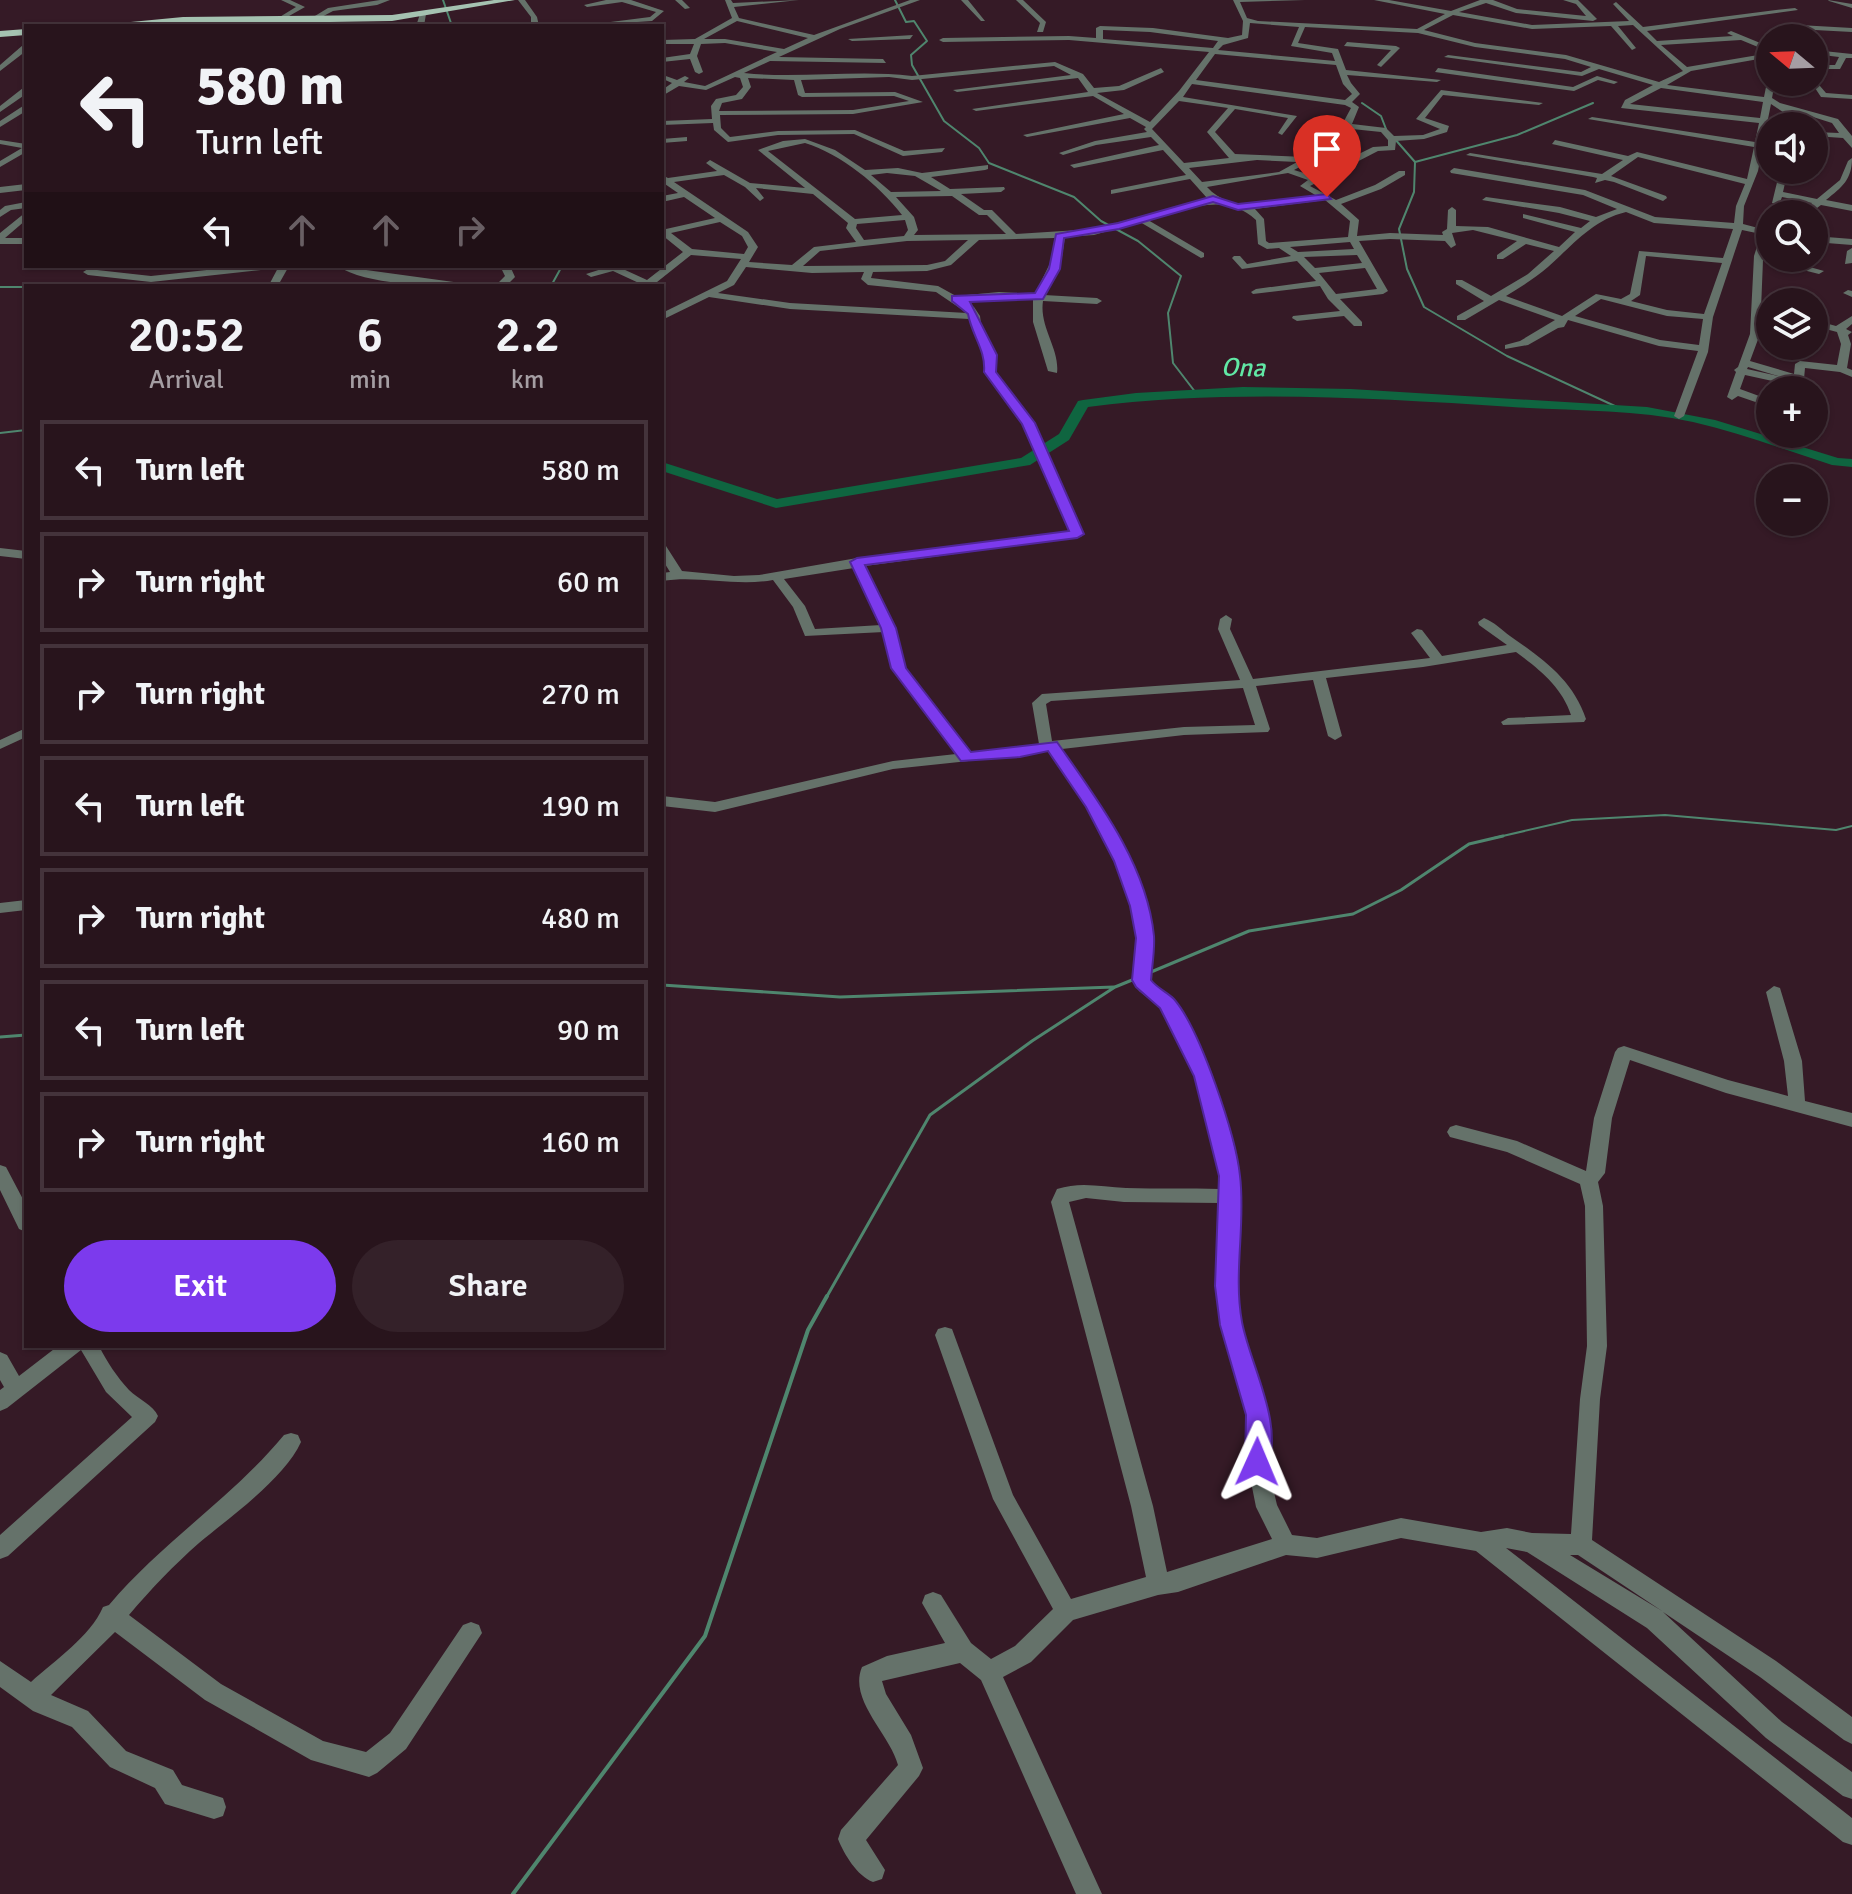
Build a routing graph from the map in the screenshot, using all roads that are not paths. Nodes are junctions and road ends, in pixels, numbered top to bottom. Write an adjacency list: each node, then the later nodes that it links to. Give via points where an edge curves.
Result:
1 (284, 0): 22 (street)
2 (305, 0): 22 (street)
3 (387, 0): 23 (street)
4 (511, 0): 20 (main road)
5 (521, 0): 48 (street)
6 (622, 0): 24 (street); 27 (street)
7 (678, 0): 29 (street)
8 (796, 0): 21 (street)
9 (917, 0): 61 (street)
10 (964, 0): 42 (street)
11 (1019, 0): 62 (street, via 1044,23)
12 (1236, 0): 13 (street); 44 (street)
13 (1302, 0)
14 (1377, 0): 19 (street)
15 (1487, 0): 31 (street); 37 (street, via 1516,11)
16 (1566, 0): 37 (street, via 1578,2)
17 (1777, 0): 32 (street)
18 (1831, 0): 28 (street)
19 (1394, 1): 31 (street)
20 (491, 2): 33 (main road)
21 (728, 2): 41 (street)
22 (294, 3): 43 (street, via 302,7)
23 (378, 3): 36 (street); 39 (street, via 336,3)
24 (584, 3): 35 (street)
25 (657, 3): 27 (street)
26 (1616, 4): 56 (street)
27 (638, 6): 30 (street); 40 (street, via 661,11)
28 (1852, 6)
29 (687, 8)
30 (619, 10)
31 (1456, 12): 55 (street); 65 (street)
32 (1798, 13): 51 (street); 52 (street); 54 (street, via 1752,14)
33 (423, 14): 36 (main road); 47 (street)
34 (605, 14): 35 (street)
35 (592, 15): 49 (street)
36 (392, 18): 39 (main road)
37 (1589, 18): 53 (street)
38 (233, 19): 43 (main road); 45 (main road); 46 (street)
39 (314, 19): 43 (main road)
40 (652, 19): 49 (street); 50 (street)
41 (736, 19): 69 (street); 77 (street)
42 (983, 20)
43 (281, 21)
44 (1247, 21): 57 (street); 75 (street, via 1245,36)
45 (133, 24)
46 (227, 24)
47 (420, 24)
48 (535, 24)
49 (599, 24)
50 (658, 24)
51 (1799, 24)
52 (1811, 24)
53 (1616, 25): 55 (street, via 1573,32); 56 (street); 87 (street)
54 (1698, 25): 56 (street); 71 (street)
55 (1519, 26): 85 (street)
56 (1640, 26): 81 (street)
57 (1302, 28): 58 (street); 86 (street, via 1294,44)
58 (1340, 28): 65 (street); 82 (street)
59 (1828, 28): 64 (street)
60 (664, 29): 76 (street)
61 (832, 29): 69 (street); 72 (street)
62 (1040, 30)
63 (1154, 30): 74 (street, via 1100,28); 75 (street); 80 (street)
64 (1852, 30)
65 (1418, 31): 79 (street)
66 (24, 32): 67 (main road)
67 (0, 34)
68 (910, 37): 72 (street)
69 (817, 38): 84 (street)
70 (1048, 38): 73 (street); 74 (street); 103 (street, via 1061,60)
71 (1740, 38): 81 (street); 83 (street)
72 (852, 39): 95 (street)
73 (943, 40)
74 (1099, 40): 80 (street)
75 (1226, 40): 90 (street)
76 (676, 41): 77 (street); 78 (street)
77 (699, 41): 89 (street); 93 (street)
78 (664, 42)
79 (1460, 42): 85 (street); 96 (street)
80 (1149, 43): 90 (street)
81 (1656, 43): 110 (street)
82 (1347, 44): 86 (street); 104 (street, via 1396,48)
83 (1756, 46)
84 (796, 47): 89 (street); 95 (street)
85 (1486, 47): 91 (street); 99 (street)
86 (1332, 48): 102 (street)
87 (1632, 48)
88 (24, 49): 109 (street)
89 (786, 51): 98 (street)
90 (1214, 51): 102 (street); 121 (street)
91 (1543, 54): 105 (street, via 1566,55); 108 (street)
92 (1828, 54): 94 (street)
93 (693, 56): 100 (street); 113 (street)
94 (1848, 56): 107 (street)
95 (859, 57): 98 (street); 101 (street)
96 (1448, 57): 99 (street); 117 (street)
97 (1756, 58): 110 (street)
98 (766, 59): 116 (street)
99 (1470, 59): 108 (street)
100 (664, 60)
101 (883, 61)
102 (1337, 63): 114 (street)
103 (1055, 64): 118 (street); 120 (street, via 912,78)
104 (1381, 65)
105 (1597, 67): 108 (street, via 1585,74); 123 (street)
106 (1828, 67): 107 (street)
107 (1837, 67): 111 (street)
108 (1537, 68)
109 (0, 69)
110 (1687, 69): 123 (street)
111 (1847, 69)
112 (1161, 70): 129 (street, via 1121,88)
113 (699, 72): 115 (street); 116 (street)
114 (1342, 72): 117 (street); 136 (street, via 1356,94)
115 (689, 74): 119 (street); 122 (street)
116 (737, 74): 120 (street); 122 (street, via 706,88); 149 (street, via 747,87 742,95 719,101)
117 (1437, 75): 126 (street); 127 (street, via 1574,89 1597,78)
118 (1080, 76): 124 (street); 129 (street)
119 (664, 77): 122 (street)
120 (797, 78): 143 (street, via 802,95 895,94 919,102 853,112)
121 (1191, 82): 132 (street); 133 (street)
122 (680, 84): 128 (street)
123 (1662, 85): 127 (street); 135 (street)
124 (957, 90)
125 (24, 92): 141 (street)
126 (1441, 92): 137 (street); 168 (street, via 1420,119 1444,130)
127 (1650, 92): 144 (street, via 1634,96 1624,106)
128 (664, 93)
129 (1093, 93): 140 (street); 147 (street)
130 (1828, 95): 134 (street)
131 (1772, 96): 135 (street)
132 (1301, 97): 136 (street); 148 (street)
133 (1177, 98): 139 (street); 162 (street)
134 (1850, 98)
135 (1772, 102): 145 (street); 146 (street); 152 (street)
136 (1347, 103): 159 (street, via 1355,107)
137 (1539, 103)
138 (1708, 106): 154 (street)
139 (1233, 107): 148 (street); 186 (street, via 1211,132 1232,156)
140 (976, 109)
141 (0, 110)
142 (24, 110): 151 (street)
143 (766, 110): 149 (street); 163 (street)
144 (1658, 110): 157 (street); 160 (street)
145 (1769, 112)
146 (1788, 112)
147 (1128, 116): 161 (street); 162 (street)
148 (1293, 116): 164 (street)
149 (715, 117): 156 (street); 163 (street, via 728,140)
150 (1592, 119): 160 (street, via 1625,129)
151 (10, 120): 155 (street); 158 (street)
152 (1833, 120): 153 (street); 166 (street)
153 (1851, 120)
154 (1756, 121)
155 (24, 122)
156 (664, 123)
157 (1756, 123)
158 (0, 125)
159 (1349, 126): 168 (street, via 1383,130); 187 (street, via 1347,143)
160 (1651, 128): 173 (street)
161 (1052, 129): 165 (street); 174 (street)
162 (1150, 130): 174 (street); 175 (street)
163 (777, 133): 172 (street); 182 (street, via 861,133)
164 (1282, 133)
165 (1027, 135)
166 (1847, 136): 176 (street)
167 (684, 139): 169 (street)
168 (1392, 139): 206 (street, via 1392,148 1376,149)
169 (664, 141)
170 (0, 142): 177 (street)
171 (1555, 142): 185 (street)
172 (783, 144): 199 (street, via 811,142); 214 (street, via 761,152)
173 (1756, 145)
174 (1083, 147): 181 (street)
175 (1163, 147): 190 (street); 192 (street)
176 (1852, 147): 180 (street)
177 (24, 148)
178 (24, 149): 189 (street)
179 (942, 150): 182 (street)
180 (1837, 150)
181 (1063, 153)
182 (905, 154): 194 (street, via 915,162)
183 (1756, 154): 207 (street)
184 (1470, 155): 203 (street)
185 (1626, 158): 203 (street); 207 (street, via 1643,155)
186 (1242, 159): 187 (street); 192 (street)
187 (1306, 160): 195 (street)
188 (710, 163): 197 (street)
189 (0, 164): 198 (street, via 7,168)
190 (1074, 165)
191 (1851, 165): 204 (street)
192 (1182, 166): 202 (street)
193 (985, 167): 201 (street)
194 (900, 169): 199 (street); 201 (street)
195 (1289, 171): 206 (street); 210 (street)
196 (1454, 171): 217 (street)
197 (725, 172): 205 (street); 209 (street)
198 (0, 173)
199 (863, 173): 220 (street)
200 (1402, 173): 225 (street, via 1378,187)
201 (924, 175): 215 (street)
202 (1191, 176): 210 (street); 216 (street)
203 (1604, 176): 217 (street); 222 (street)
204 (1848, 178): 229 (street)
205 (664, 179): 218 (street)
206 (1313, 180): 225 (street, via 1304,185)
207 (1749, 182): 245 (street)
208 (1782, 184): 219 (street)
209 (748, 185): 214 (street); 221 (street)
210 (1202, 185): 224 (street)
211 (24, 187): 213 (street)
212 (1001, 189): 215 (street)
213 (0, 190)
214 (816, 192): 244 (street)
215 (948, 192): 220 (street); 251 (street, via 989,212)
216 (1114, 192)
217 (1585, 193): 234 (street)
218 (685, 194): 223 (street); 241 (street)
219 (1780, 194): 227 (street); 228 (street)
220 (891, 195): 239 (street)
221 (760, 198)
222 (1663, 198)
223 (664, 199)
224 (1213, 199): 232 (street); 242 (street)
225 (1331, 200): 232 (street); 253 (street, via 1355,220)
226 (1486, 200): 243 (street)
227 (1778, 200)
228 (1805, 200)
229 (1821, 200)
230 (24, 205): 236 (street)
231 (1828, 205): 233 (street)
232 (1247, 207): 262 (street, via 1263,225 1262,244)
233 (1849, 208): 240 (street)
234 (1627, 209): 243 (street); 245 (street, via 1654,220)
235 (1452, 210): 254 (street)
236 (0, 214)
237 (1526, 216): 248 (street)
238 (24, 217): 255 (street)
239 (910, 217): 244 (street); 252 (street, via 913,230)
240 (1852, 217)
241 (724, 218): 247 (street); 272 (street, via 752,241)
242 (1141, 219): 250 (street); 267 (street)
243 (1597, 220): 248 (street)
244 (853, 222): 261 (street, via 851,228)
245 (1738, 226): 246 (street); 273 (street)
246 (1756, 229)
247 (664, 231)
248 (1583, 231): 263 (street)
249 (664, 232): 264 (street)
250 (1060, 236): 251 (street); 298 (street, via 1055,269)
251 (1013, 237): 256 (street)
252 (907, 238): 256 (street); 261 (street)
253 (1352, 238): 254 (street); 262 (street); 266 (street)
254 (1450, 238): 257 (street)
255 (0, 239): 259 (street)
256 (975, 239): 282 (street, via 943,265)
257 (1526, 239): 263 (street); 270 (street)
258 (1828, 240): 260 (street)
259 (24, 241)
260 (1852, 242)
261 (862, 244): 283 (street, via 817,249)
262 (1282, 246): 269 (street)
263 (1563, 250): 300 (street)
264 (687, 251): 268 (street); 272 (street); 295 (street)
265 (1852, 251): 274 (street)
266 (1359, 252): 269 (street); 275 (street)
267 (1201, 255)
268 (664, 256)
269 (1296, 256): 271 (street, via 1245,267); 284 (street)
270 (1500, 257)
271 (1237, 258)
272 (747, 260): 283 (street); 297 (street, via 731,283)
273 (1727, 261): 303 (street, via 1642,253 1635,295); 308 (street)
274 (1848, 262)
275 (1365, 265): 284 (street); 299 (street, via 1383,291)
276 (234, 268): 285 (street, via 151,279); 291 (street)
277 (348, 268): 288 (street)
278 (425, 268): 288 (street)
279 (506, 268): 293 (street, via 510,277)
280 (614, 268): 287 (street)
281 (620, 268): 294 (street)
282 (870, 268): 283 (street); 301 (street, via 866,279 871,283 935,289)
283 (794, 269)
284 (1314, 271): 290 (street)
285 (88, 272)
286 (1758, 272): 304 (street)
287 (591, 274)
288 (432, 282): 292 (street)
289 (1459, 282): 300 (street)
290 (1322, 283): 296 (street); 299 (street)
291 (208, 284)
292 (446, 284)
293 (502, 284)
294 (645, 284)
295 (648, 284)
296 (1256, 292)
297 (711, 295): 306 (street); 307 (street, via 790,306)
298 (1039, 297): 301 (street); 302 (street); 319 (street, via 1037,317)
299 (1331, 297): 305 (street)
300 (1493, 298): 310 (street); 312 (street)
301 (956, 299): 307 (street)
302 (1097, 301)
303 (1621, 303): 308 (street); 312 (street, via 1599,296)
304 (1755, 306): 318 (street, via 1755,334)
305 (1347, 313): 309 (street); 313 (street)
306 (664, 316)
307 (975, 316): 328 (street, via 977,332 991,355 990,372 1028,423 1077,534)
308 (1708, 317): 317 (street)
309 (1297, 318)
310 (1461, 318)
311 (1852, 319): 315 (street, via 1840,328)
312 (1562, 320): 314 (street); 316 (street); 317 (street)
313 (1358, 324)
314 (1581, 331)
315 (1847, 332): 320 (street)
316 (1509, 347)
317 (1702, 349): 324 (street)
318 (1742, 366): 321 (street); 323 (street, via 1733,394)
319 (1053, 371)
320 (1847, 371): 322 (street, via 1805,362)
321 (1769, 376)
322 (1799, 376)
323 (1756, 400)
324 (1679, 416)
325 (0, 552): 327 (street)
326 (664, 552): 329 (street)
327 (24, 555)
328 (857, 562): 330 (street, via 810,563); 334 (street)
329 (677, 573): 330 (street, via 721,581); 331 (street)
330 (775, 575): 334 (street, via 799,606 810,633)
331 (664, 576)
332 (1226, 619): 339 (street, via 1224,629)
333 (1484, 622): 336 (street)
334 (889, 628): 345 (street, via 899,668)
335 (1417, 633): 337 (street)
336 (1514, 648): 337 (street); 340 (street, via 1544,666 1577,708 1579,719)
337 (1438, 660): 338 (street)
338 (1318, 674): 339 (street); 342 (street)
339 (1245, 683): 344 (street, via 1047,697 1039,703); 344 (street, via 1263,729)
340 (1508, 722)
341 (24, 733): 343 (street)
342 (1335, 736)
343 (0, 745)
344 (1049, 745): 345 (street); 355 (street, via 1094,806 1123,861 1145,938 1142,980 1167,1004 1204,1076 1230,1176)
345 (966, 757): 346 (street, via 883,767 715,807)
346 (664, 801)
347 (24, 905): 348 (street)
348 (0, 908)
349 (1774, 992): 350 (street, via 1793,1061)
350 (1797, 1104): 351 (street); 354 (street, via 1624,1052 1603,1118 1596,1173)
351 (1852, 1120)
352 (1456, 1132): 354 (street, via 1511,1146)
353 (0, 1172): 356 (street)
354 (1588, 1180): 366 (street, via 1594,1206 1597,1346)
355 (1228, 1196): 365 (street, via 1226,1286 1231,1325 1258,1415 1257,1462 1267,1507); 368 (street, via 1081,1191 1064,1194 1060,1202)
356 (24, 1220)
357 (945, 1335): 370 (street, via 1004,1499)
358 (70, 1348): 361 (street)
359 (90, 1348): 367 (street, via 128,1404 148,1416)
360 (0, 1361): 361 (street)
361 (8, 1396)
362 (291, 1442): 371 (street, via 270,1470 213,1515)
363 (1481, 1542): 364 (street, via 1507,1538); 365 (street, via 1401,1528 1317,1548); 380 (street)
364 (1532, 1543): 366 (street); 378 (street, via 1655,1620 1774,1730)
365 (1286, 1545): 368 (street)
366 (1581, 1545): 377 (street, via 1768,1669)
367 (0, 1549)
368 (1158, 1584): 370 (street)
369 (933, 1603): 373 (street)
370 (1066, 1611): 374 (street, via 1023,1654)
371 (111, 1615): 372 (street, via 213,1692 319,1752 369,1765 398,1741); 376 (street, via 96,1637)
372 (471, 1633)
373 (963, 1651): 374 (street); 381 (street, via 870,1675 870,1692 907,1748 911,1768 850,1839)
374 (989, 1672): 382 (street)
375 (0, 1673): 376 (street)
376 (32, 1697): 379 (street, via 80,1719 118,1759 164,1779 174,1795)
377 (1852, 1732)
378 (1852, 1787)
379 (214, 1807)
380 (1852, 1833)
381 (873, 1870)
382 (1089, 1894)

